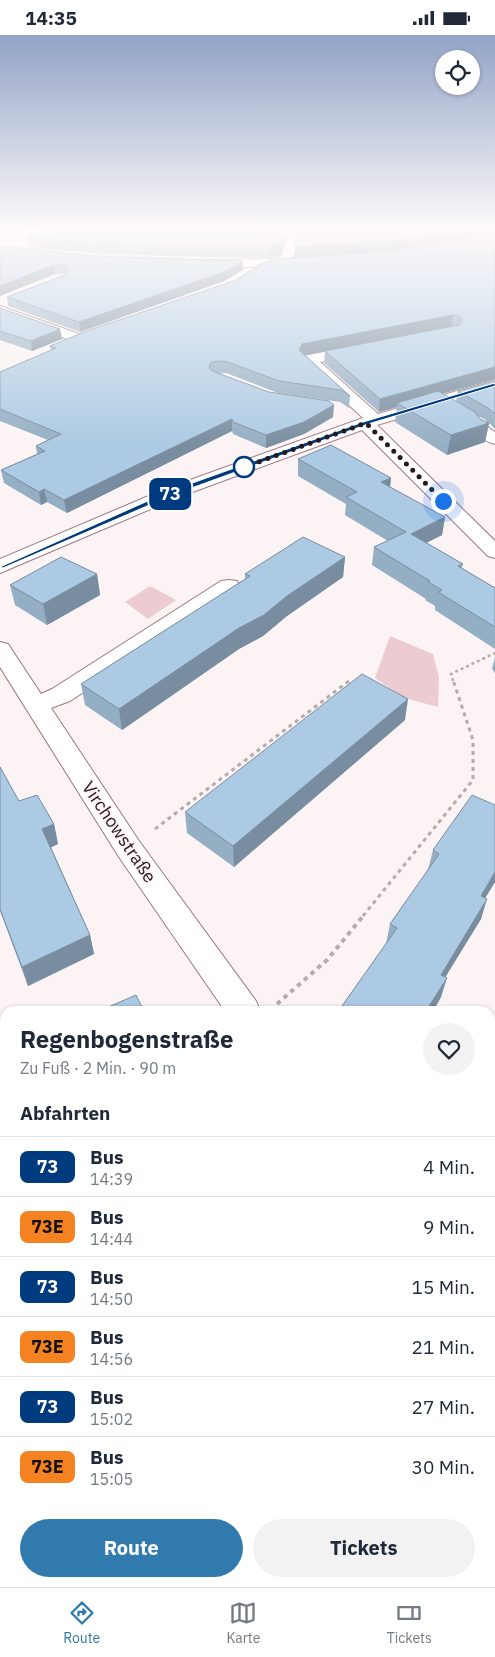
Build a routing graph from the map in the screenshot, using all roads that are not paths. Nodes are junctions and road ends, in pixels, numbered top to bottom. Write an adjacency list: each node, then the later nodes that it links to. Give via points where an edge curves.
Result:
1 (3, 305): 2 (street, via 85,337)
2 (62, 346)
3 (377, 347): 7 (street, via 308,360)
4 (495, 385): 5 (street)
5 (436, 401): 7 (street); 8 (street)
6 (342, 414): 7 (street)
7 (366, 423): 9 (street); 10 (street, via 172,493)
8 (495, 439)
9 (495, 553)
10 (0, 567)
11 (229, 586): 13 (street, via 61,695)
12 (0, 649): 13 (street, Virchowstraße)
13 (36, 705): 14 (street, Virchowstraße, via 129,849)
14 (240, 1006)

